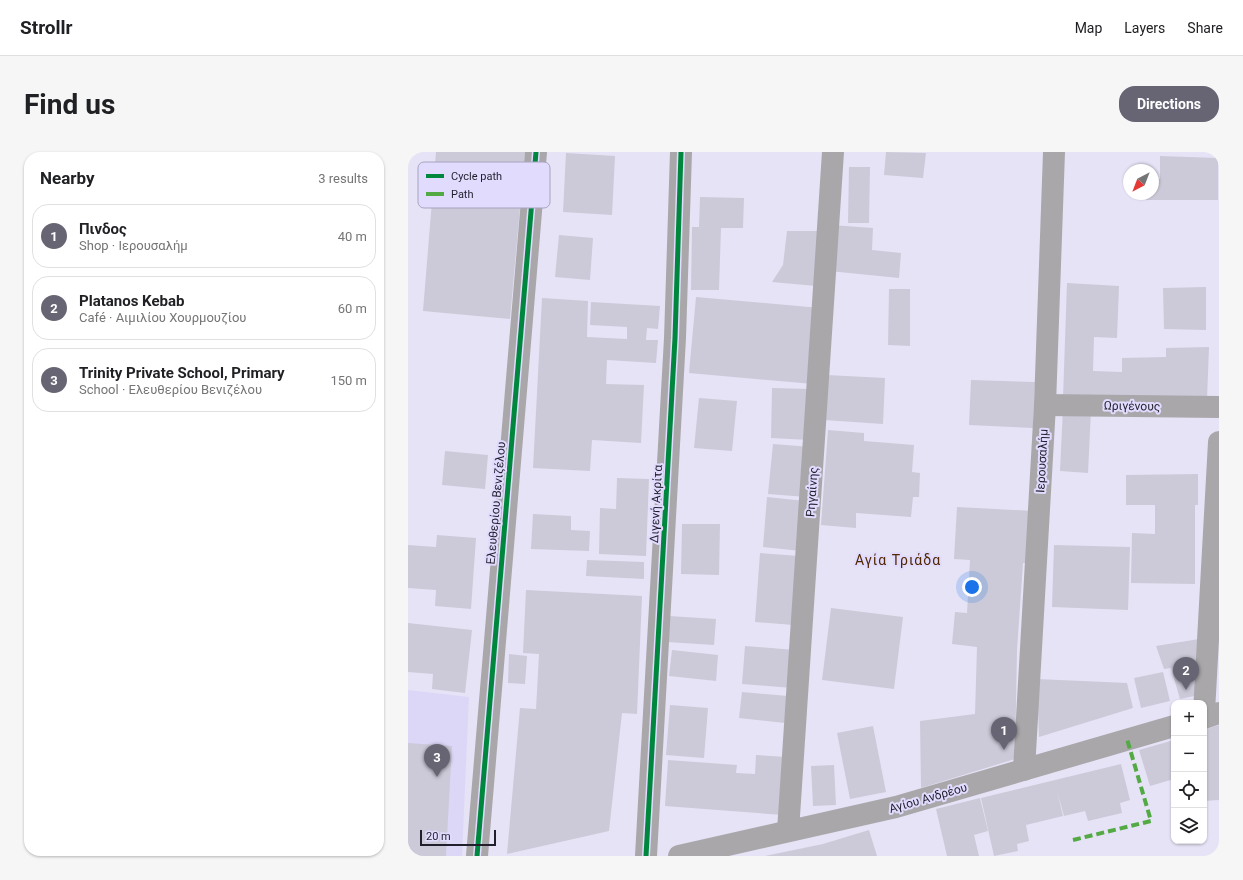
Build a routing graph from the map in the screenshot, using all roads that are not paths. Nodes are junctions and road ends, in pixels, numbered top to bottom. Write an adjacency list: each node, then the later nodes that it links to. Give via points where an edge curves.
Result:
1 (536, 152): 5 (street, Ελευθερίου Βενιζέλου)
2 (681, 152): 18 (street, Διγενή Ακρίτα, via 675,338)
3 (833, 152): 15 (street, Ρηγαίνης)
4 (1054, 152): 7 (street, Ιερουσαλήμ)
5 (535, 162)
6 (531, 208): 17 (street, Ελευθερίου Βενιζέλου)
7 (1045, 405): 8 (street, Ωριγένους); 14 (street, Ιερουσαλήμ)
8 (1219, 407)
9 (1219, 442): 10 (street)
10 (1205, 700)
11 (1219, 713): 12 (street)
12 (1207, 717)
13 (1171, 727): 14 (street, Αγίου Ανδρέου)
14 (1024, 770): 15 (street, Αγίου Ανδρέου, via 896,807)
15 (788, 831): 16 (street, Αγίου Ανδρέου)
16 (722, 851): 19 (street, Αγίου Ανδρέου)
17 (477, 856)
18 (646, 856)
19 (679, 856)

